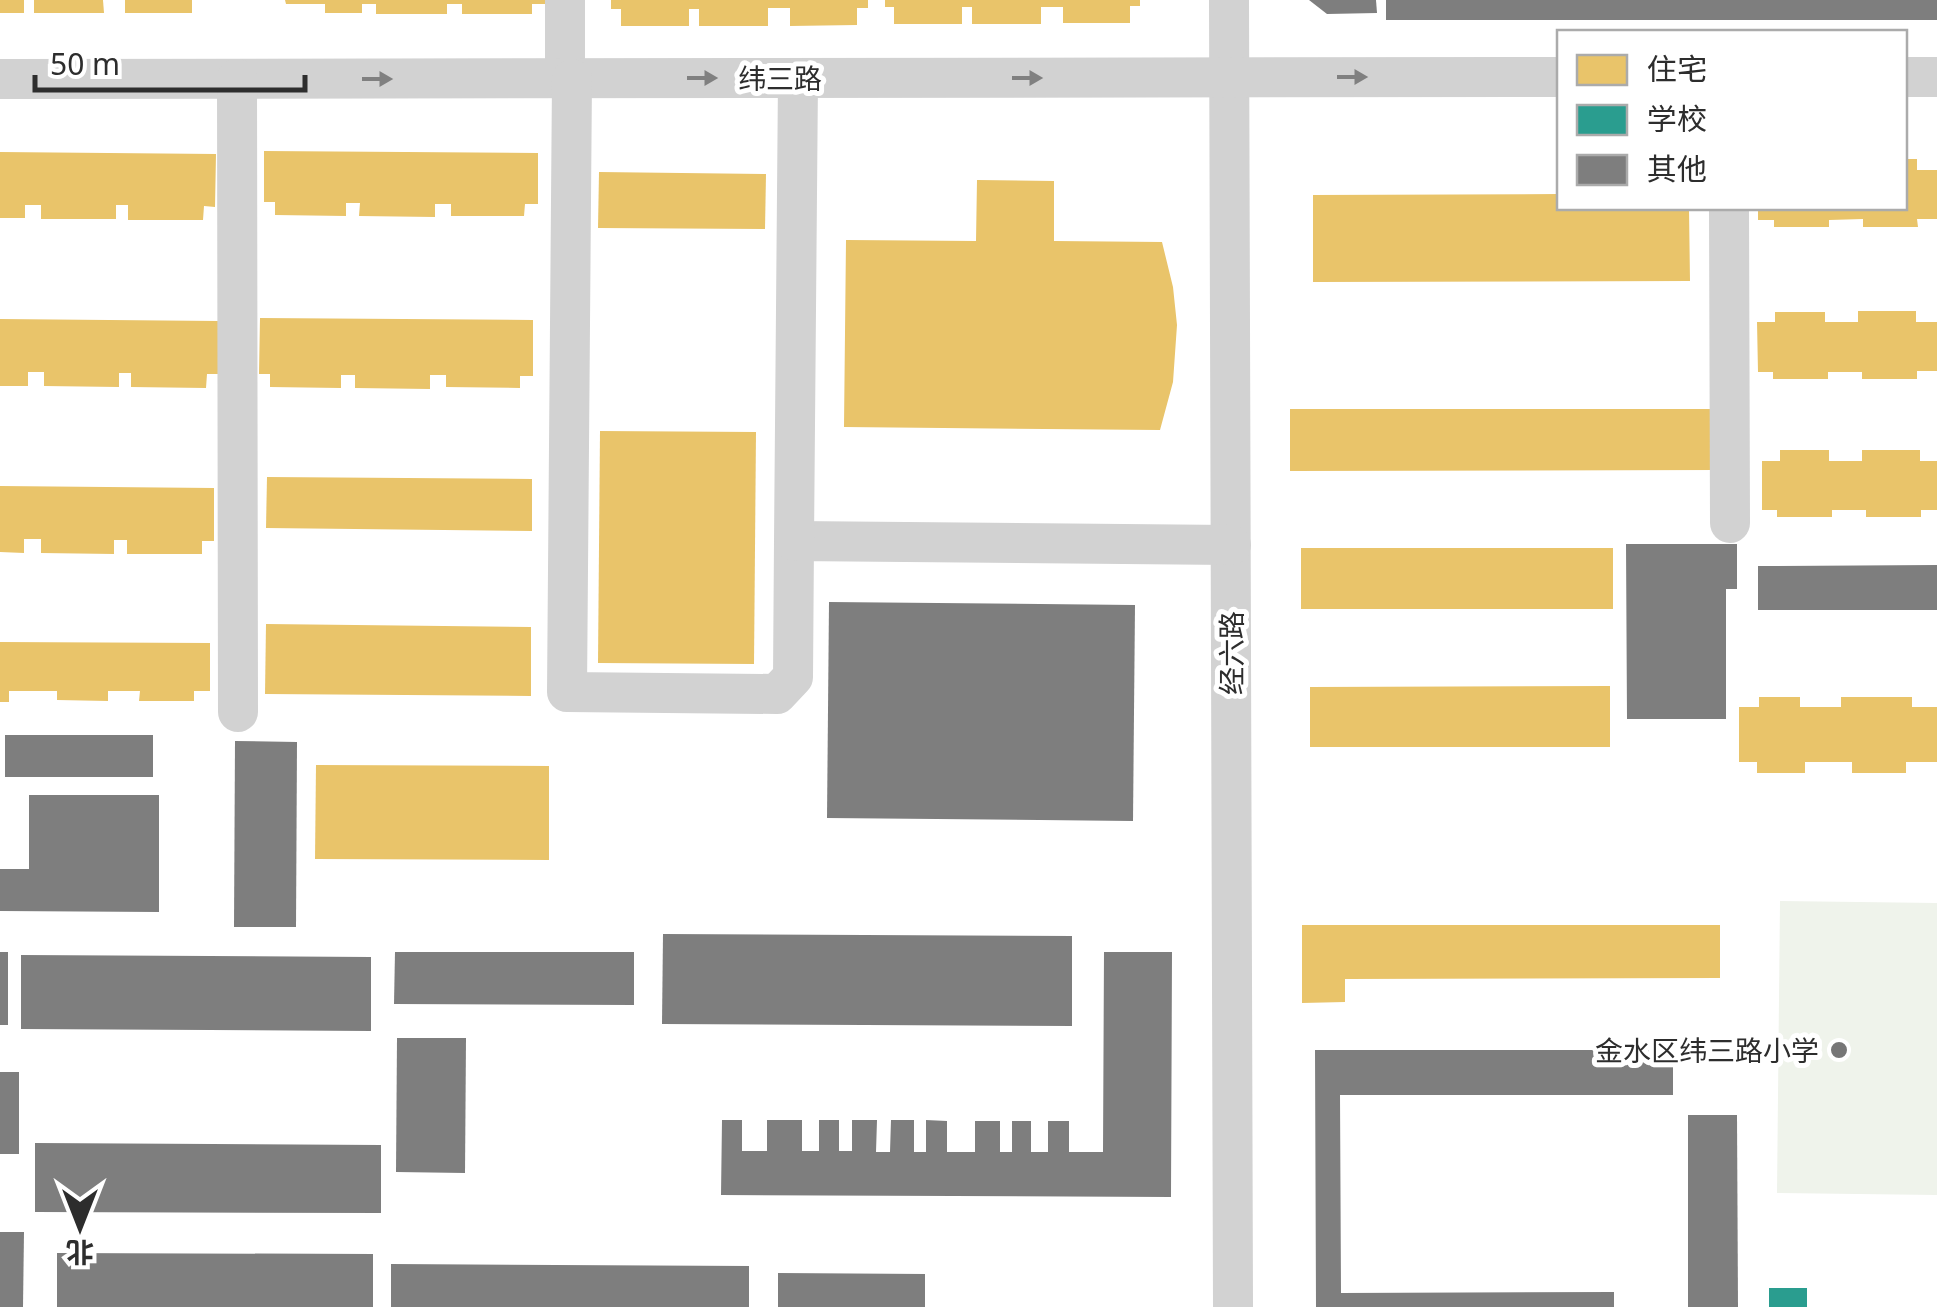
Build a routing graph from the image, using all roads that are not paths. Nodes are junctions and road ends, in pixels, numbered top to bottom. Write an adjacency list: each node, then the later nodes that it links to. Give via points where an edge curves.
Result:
1 (565, 0): 10 (street)
2 (1230, 0): 7 (street, 经六路)
3 (1557, 77): 7 (street, 纬三路, one-way to 3)
4 (1907, 77): 5 (street)
5 (1937, 77)
6 (798, 78): 7 (street, 纬三路, one-way to 7); 10 (street, 纬三路, one-way to 6); 13 (street)
7 (1230, 78): 14 (street, 经六路)
8 (0, 79): 9 (street, 纬三路)
9 (237, 79): 10 (street, 纬三路, one-way to 10); 15 (street)
10 (569, 79): 13 (street, via 567,692 777,694 793,677)
11 (1729, 210): 12 (street)
12 (1730, 523)
13 (794, 541): 14 (street)
14 (1231, 546): 16 (street, 经六路)
15 (238, 712)
16 (1233, 1307)

